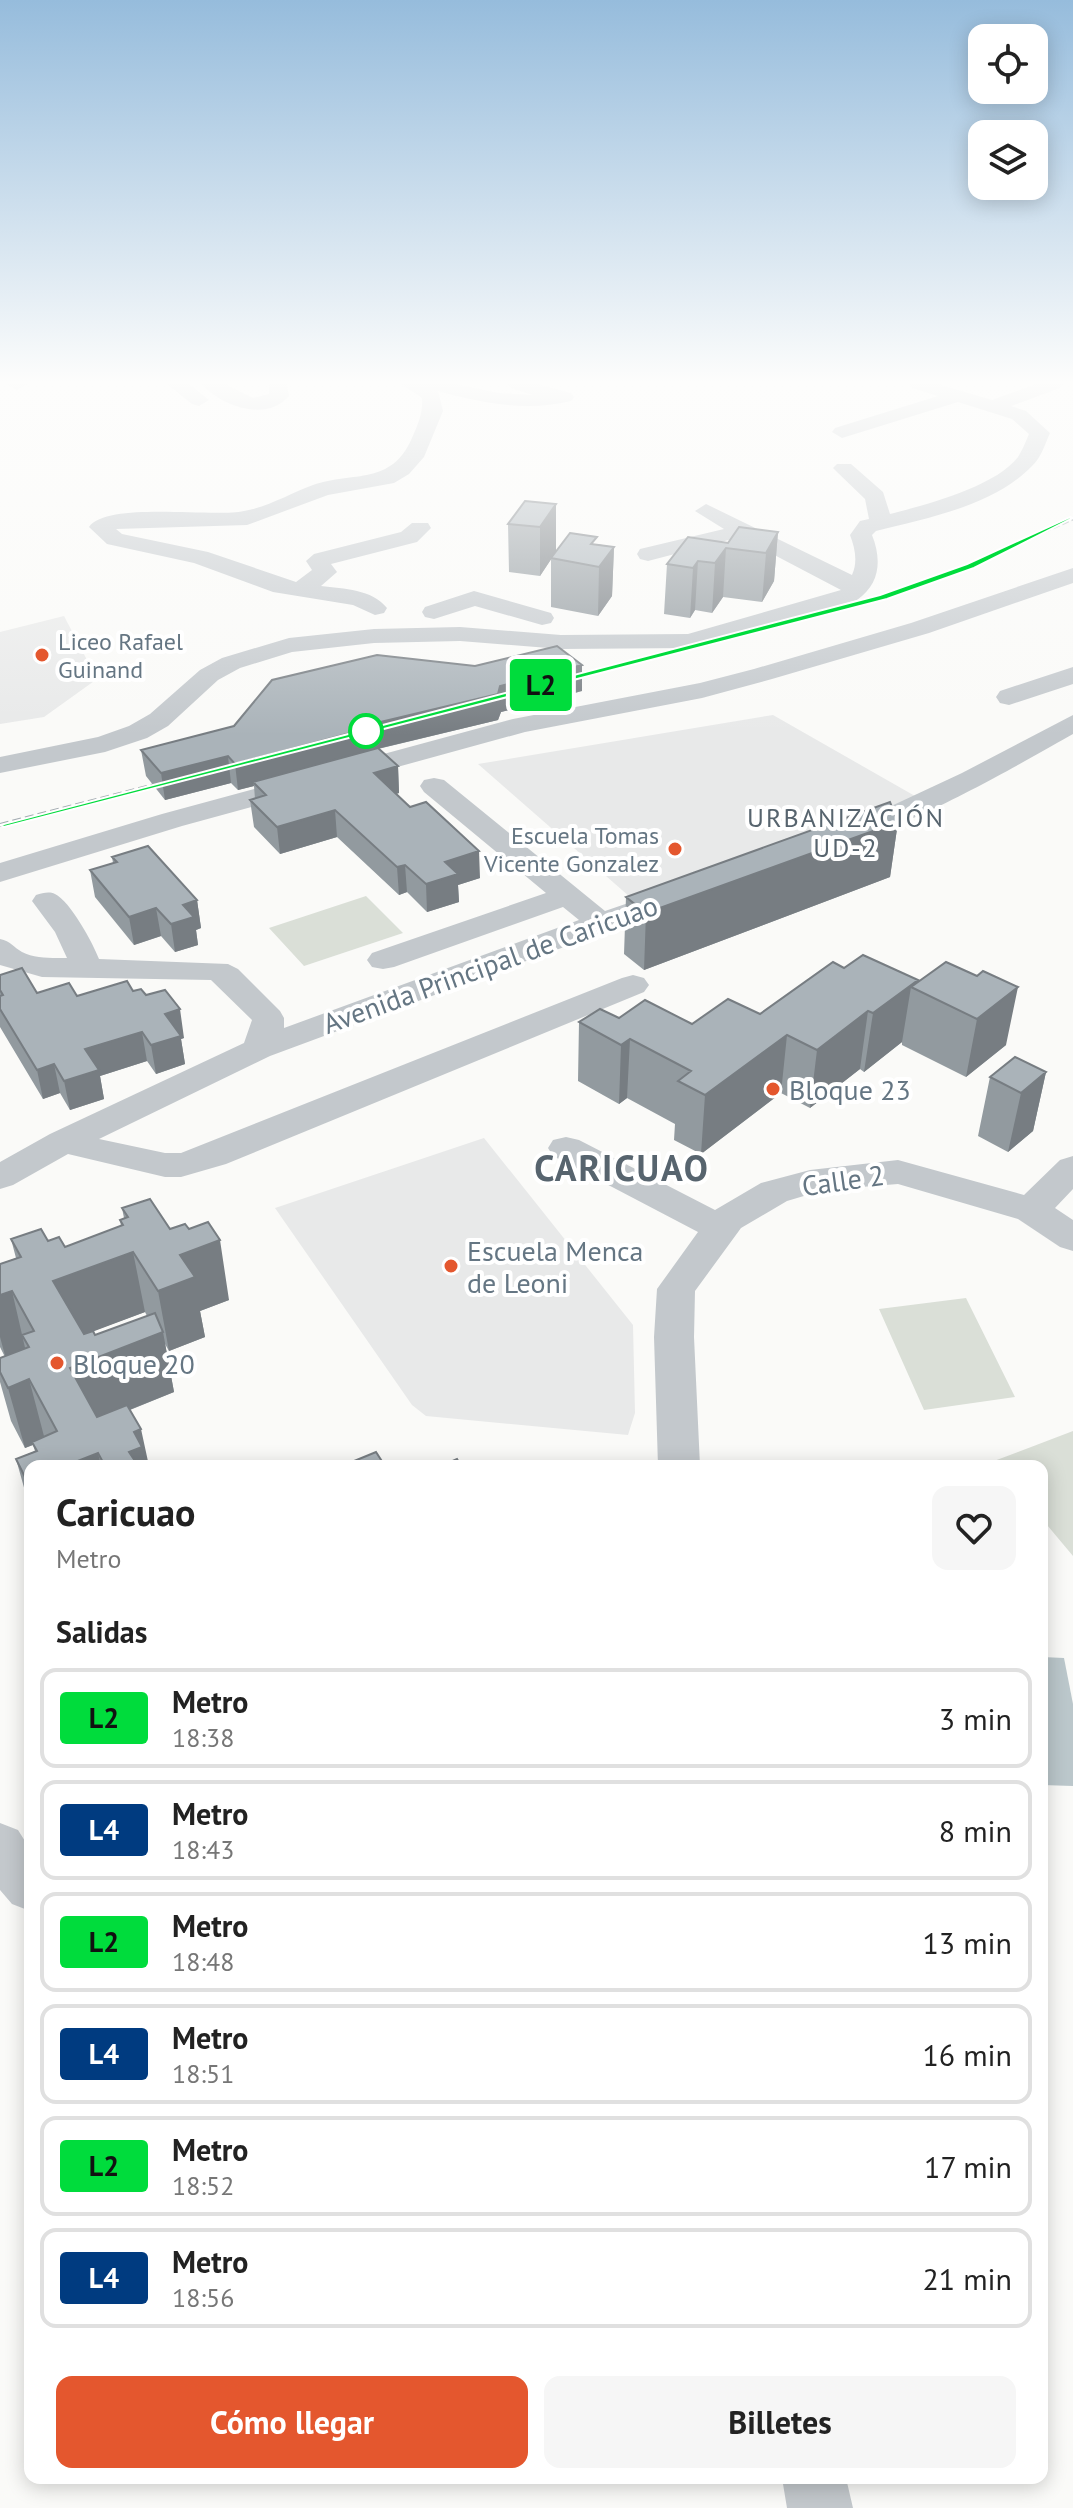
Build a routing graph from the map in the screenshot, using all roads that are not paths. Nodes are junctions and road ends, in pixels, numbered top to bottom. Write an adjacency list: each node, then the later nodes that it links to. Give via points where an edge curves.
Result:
1 (291, 501): 11 (street, via 247,518 120,520 100,527 115,539 200,557 265,583)
2 (876, 501): 4 (street)
3 (959, 501): 4 (street)
4 (880, 521): 10 (street, via 861,535 867,568)
5 (420, 528): 11 (street, via 409,537 318,561 325,572)
6 (745, 531): 6 (street, via 712,514 644,544); 7 (street)
7 (777, 547): 8 (street); 10 (street)
8 (748, 554)
9 (1073, 575): 20 (street)
10 (859, 588): 15 (street)
11 (301, 590): 12 (street, via 360,599)
12 (375, 608): 17 (street); 19 (street, via 370,619)
13 (511, 609): 14 (street, via 474,598); 16 (street); 18 (street)
14 (434, 612)
15 (783, 616): 18 (street, via 689,641 561,642); 20 (street)
16 (542, 618)
17 (460, 634): 18 (street); 19 (street)
18 (501, 636)
19 (321, 640): 24 (street, via 231,663 138,732)
20 (842, 652): 27 (street, via 702,690 522,725 172,820)
21 (1073, 675): 22 (street)
22 (1009, 697)
23 (1073, 723): 26 (street, via 972,779)
24 (0, 765)
25 (434, 786): 29 (street)
26 (823, 841)
27 (0, 873)
28 (704, 885): 31 (street, Avenida Principal de Caricuao)
29 (567, 896): 31 (street); 33 (street)
30 (47, 901): 34 (street, via 73,937)
31 (601, 923): 36 (street, Avenida Principal de Caricuao)
32 (0, 948): 34 (street, via 10,958 42,967)
33 (383, 960)
34 (85, 967): 36 (street, via 217,971 268,1018)
35 (633, 985): 37 (street, via 192,1162 165,1165)
36 (258, 1049): 37 (street, Avenida Principal de Caricuao)
37 (63, 1142): 40 (street, Avenida Principal de Caricuao)
38 (566, 1148): 42 (street)
39 (1073, 1168): 41 (street)
40 (0, 1177)
41 (1031, 1210): 42 (street, Calle 2, via 898,1172 823,1178 774,1192); 43 (street, Calle 2)
42 (720, 1228): 44 (street, Calle 2, via 676,1289)
43 (1073, 1238)
44 (679, 1460)
45 (0, 1846): 46 (street)
46 (24, 1880)
47 (815, 2484): 48 (street)
48 (820, 2508)

